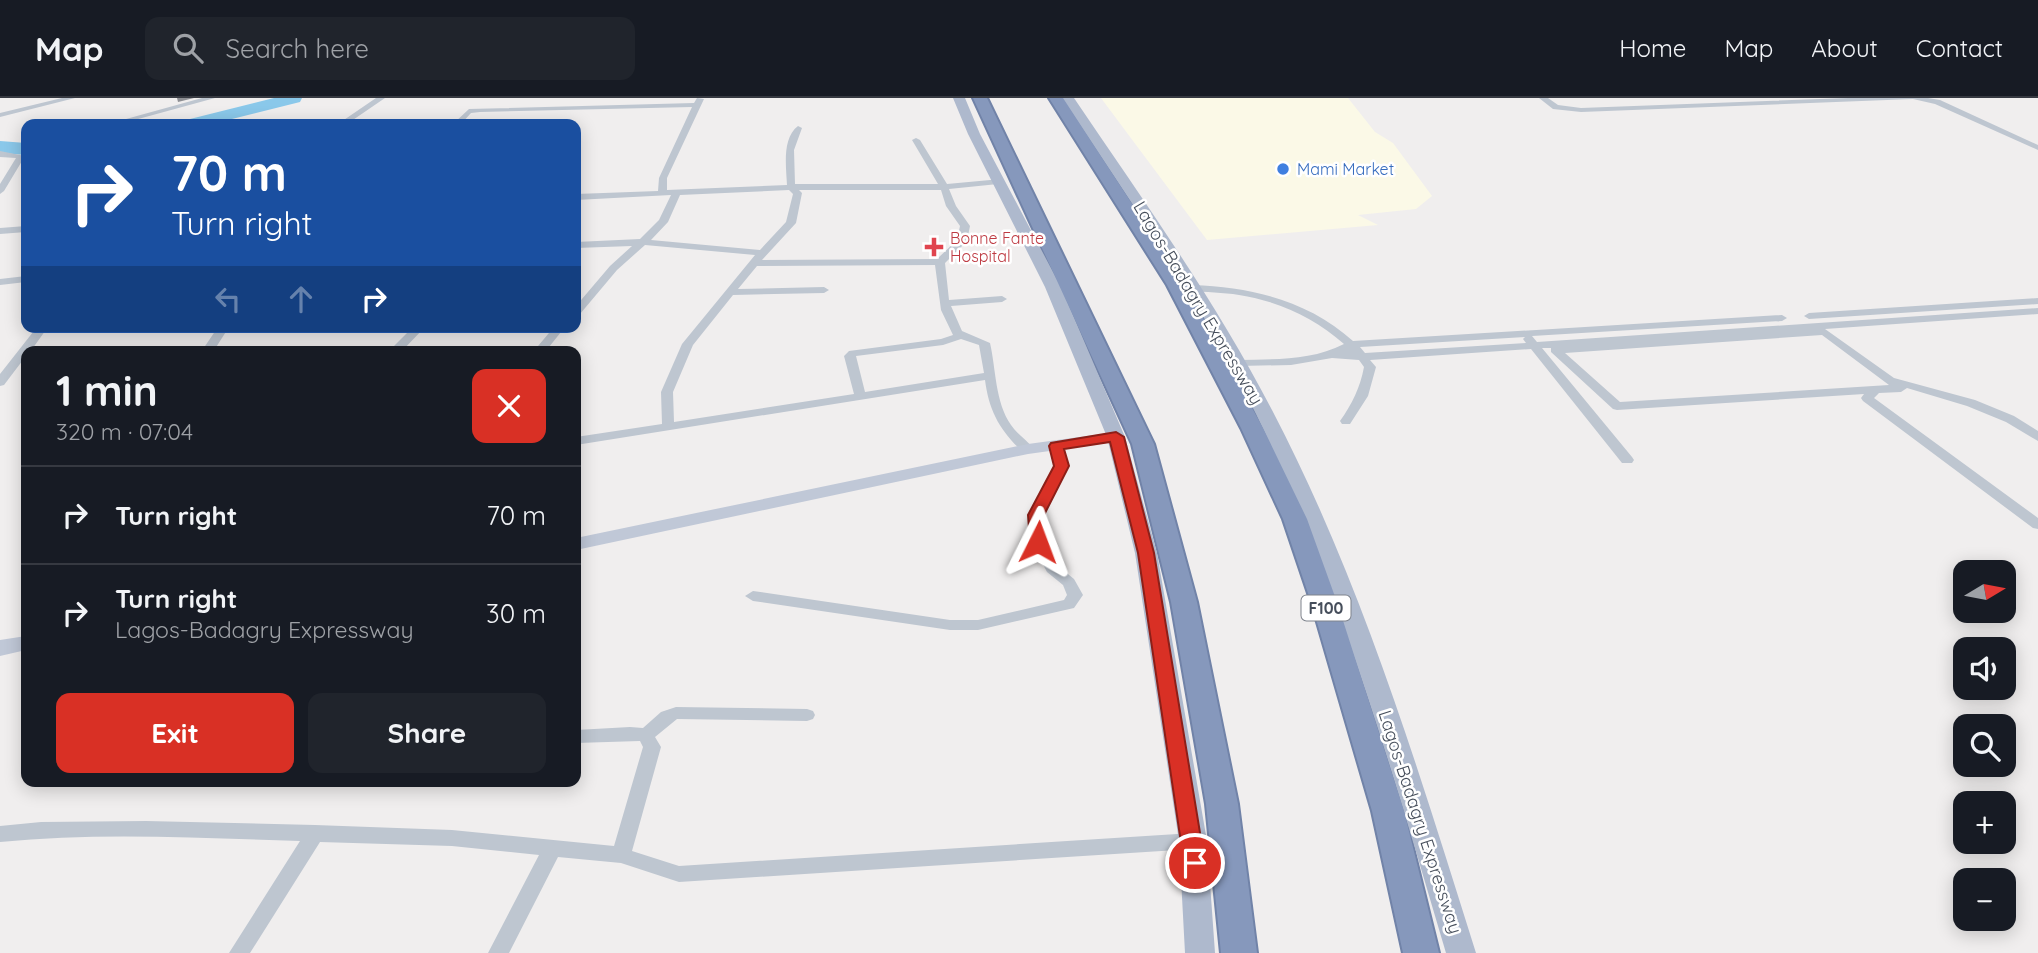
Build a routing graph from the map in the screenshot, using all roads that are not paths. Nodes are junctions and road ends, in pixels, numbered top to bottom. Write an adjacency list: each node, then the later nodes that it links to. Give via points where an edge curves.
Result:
1 (71, 98): 15 (street)
2 (211, 98): 16 (street)
3 (382, 98): 17 (street)
4 (959, 98): 23 (main road)
5 (980, 98): 60 (highway)
6 (1056, 98): 40 (highway, Lagos-Badagry Expressway / F100)
7 (1068, 98): 40 (main road, Lagos-Badagry Expressway)
8 (1543, 98): 14 (street, via 1556,107 1581,110)
9 (1667, 98): 14 (street)
10 (1910, 98): 12 (street)
11 (1916, 98): 21 (street)
12 (1871, 99): 14 (street)
13 (699, 102): 18 (street, via 480,110 469,111); 28 (street, via 663,178)
14 (1682, 107)
15 (0, 115)
16 (132, 119)
17 (350, 119)
18 (462, 119)
19 (798, 128): 24 (street, via 790,150)
20 (916, 140): 25 (street)
21 (2038, 148)
22 (0, 154): 26 (street, via 21,156)
23 (998, 181): 25 (street); 39 (main road)
24 (791, 187): 25 (street); 27 (street); 34 (street, via 798,193 792,223)
25 (944, 187): 35 (street, via 963,220 965,233)
26 (0, 191)
27 (677, 193): 28 (street); 32 (street, via 672,213)
28 (663, 194): 29 (street)
29 (581, 197)
30 (21, 229): 31 (street)
31 (0, 231)
32 (646, 242): 33 (street); 34 (street); 46 (street, via 626,255)
33 (581, 245)
34 (762, 253): 36 (street)
35 (940, 262): 36 (street); 45 (street)
36 (755, 263): 42 (street)
37 (21, 280): 38 (street)
38 (0, 282)
39 (1053, 287): 60 (highway, via 1071,308); 66 (main road)
40 (1184, 287): 52 (street, via 1245,294 1276,303 1316,318); 58 (main road, Lagos-Badagry Expressway); 89 (highway, Lagos-Badagry Expressway / F100, via 1295,519 1388,811)
41 (824, 290): 42 (street)
42 (731, 292): 65 (street, via 699,328 676,366 667,392)
43 (1002, 299): 45 (street)
44 (2038, 301): 51 (street)
45 (946, 303): 50 (street)
46 (581, 306)
47 (2038, 311): 48 (street)
48 (1799, 326): 51 (street); 61 (street)
49 (414, 333): 53 (street)
50 (960, 336): 59 (street, via 984,343); 63 (street, via 853,353)
51 (1529, 339): 52 (street); 57 (street); 71 (street)
52 (1353, 344): 56 (street); 57 (street)
53 (400, 346)
54 (1555, 350): 54 (street, via 1617,406 1901,388 1824,332)
55 (21, 355): 62 (street)
56 (1332, 355): 57 (street); 58 (street)
57 (1364, 357): 64 (street, via 1370,367 1367,385)
58 (1238, 363): 90 (main road, Lagos-Badagry Expressway, via 1321,538 1389,719)
59 (989, 376): 63 (street); 70 (street, via 1004,428)
60 (1112, 379): 88 (highway, via 1143,444 1184,601 1223,804)
61 (1885, 379): 67 (street, via 1971,403 2010,419); 72 (street, via 1867,398)
62 (0, 382)
63 (860, 396): 65 (street)
64 (1346, 421)
65 (668, 425): 68 (street)
66 (1116, 437): 69 (street); 82 (main road, via 1146,553)
67 (2038, 438)
68 (581, 440)
69 (1056, 446): 70 (street); 74 (street, via 1061,466 1036,515 1038,542 1052,569 1069,582 1075,595 1069,604 978,625 950,625)
70 (1028, 449): 73 (street)
71 (1627, 460)
72 (2038, 525)
73 (581, 543)
74 (753, 596)
75 (21, 644): 76 (street)
76 (0, 648)
77 (807, 715): 78 (street, via 676,713)
78 (646, 735): 79 (street); 84 (street, via 652,747)
79 (581, 736)
80 (314, 833): 81 (street, via 41,830); 83 (street); 85 (street)
81 (0, 834)
82 (1193, 841): 84 (street, via 679,874); 87 (main road)
83 (553, 847): 84 (street); 86 (street)
84 (621, 855)
85 (239, 953)
86 (499, 953)
87 (1200, 953)
88 (1239, 953)
89 (1421, 953)
90 (1461, 953)

